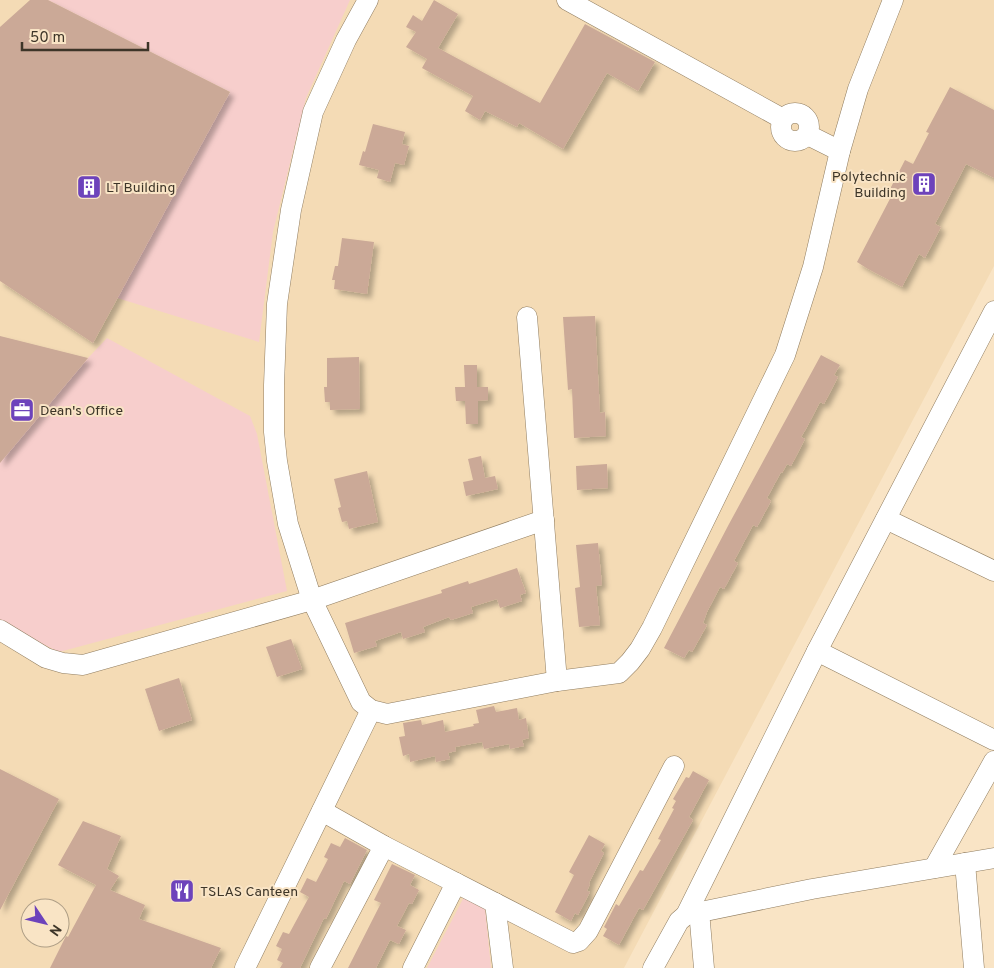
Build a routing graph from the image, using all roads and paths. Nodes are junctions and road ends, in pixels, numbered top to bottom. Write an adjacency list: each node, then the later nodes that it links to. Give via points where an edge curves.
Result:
1 (368, 0): 10 (street, via 314,112 291,210 277,304 275,442 288,524)
2 (567, 0): 4 (street, via 783,119 792,113 803,115 810,124 808,135)
3 (893, 0): 4 (street, via 858,90)
4 (840, 151): 13 (street, via 814,267 785,355 652,628 640,649 619,673)
5 (994, 312): 7 (street)
6 (527, 317): 8 (street)
7 (886, 519): 9 (street); 12 (street)
8 (544, 520): 10 (street); 13 (street)
9 (994, 571)
10 (312, 600): 11 (street, via 83,665 46,658); 14 (street, via 361,702)
11 (0, 630)
12 (817, 651): 15 (street); 25 (street)
13 (557, 681): 14 (street, via 402,712 387,714)
14 (371, 710): 18 (street)
15 (994, 740)
16 (994, 761): 22 (street)
17 (674, 766): 24 (street, via 588,931 579,941 573,943)
18 (322, 811): 19 (street); 26 (street)
19 (384, 846): 23 (street); 27 (street)
20 (994, 858): 21 (street)
21 (965, 863): 22 (street); 32 (street)
22 (934, 868): 25 (street)
23 (456, 883): 24 (street); 28 (street)
24 (495, 903): 29 (street)
25 (693, 913): 30 (street, via 679,921); 31 (street)
26 (244, 968)
27 (320, 968)
28 (413, 968)
29 (503, 968)
30 (653, 968)
31 (704, 968)
32 (974, 968)

